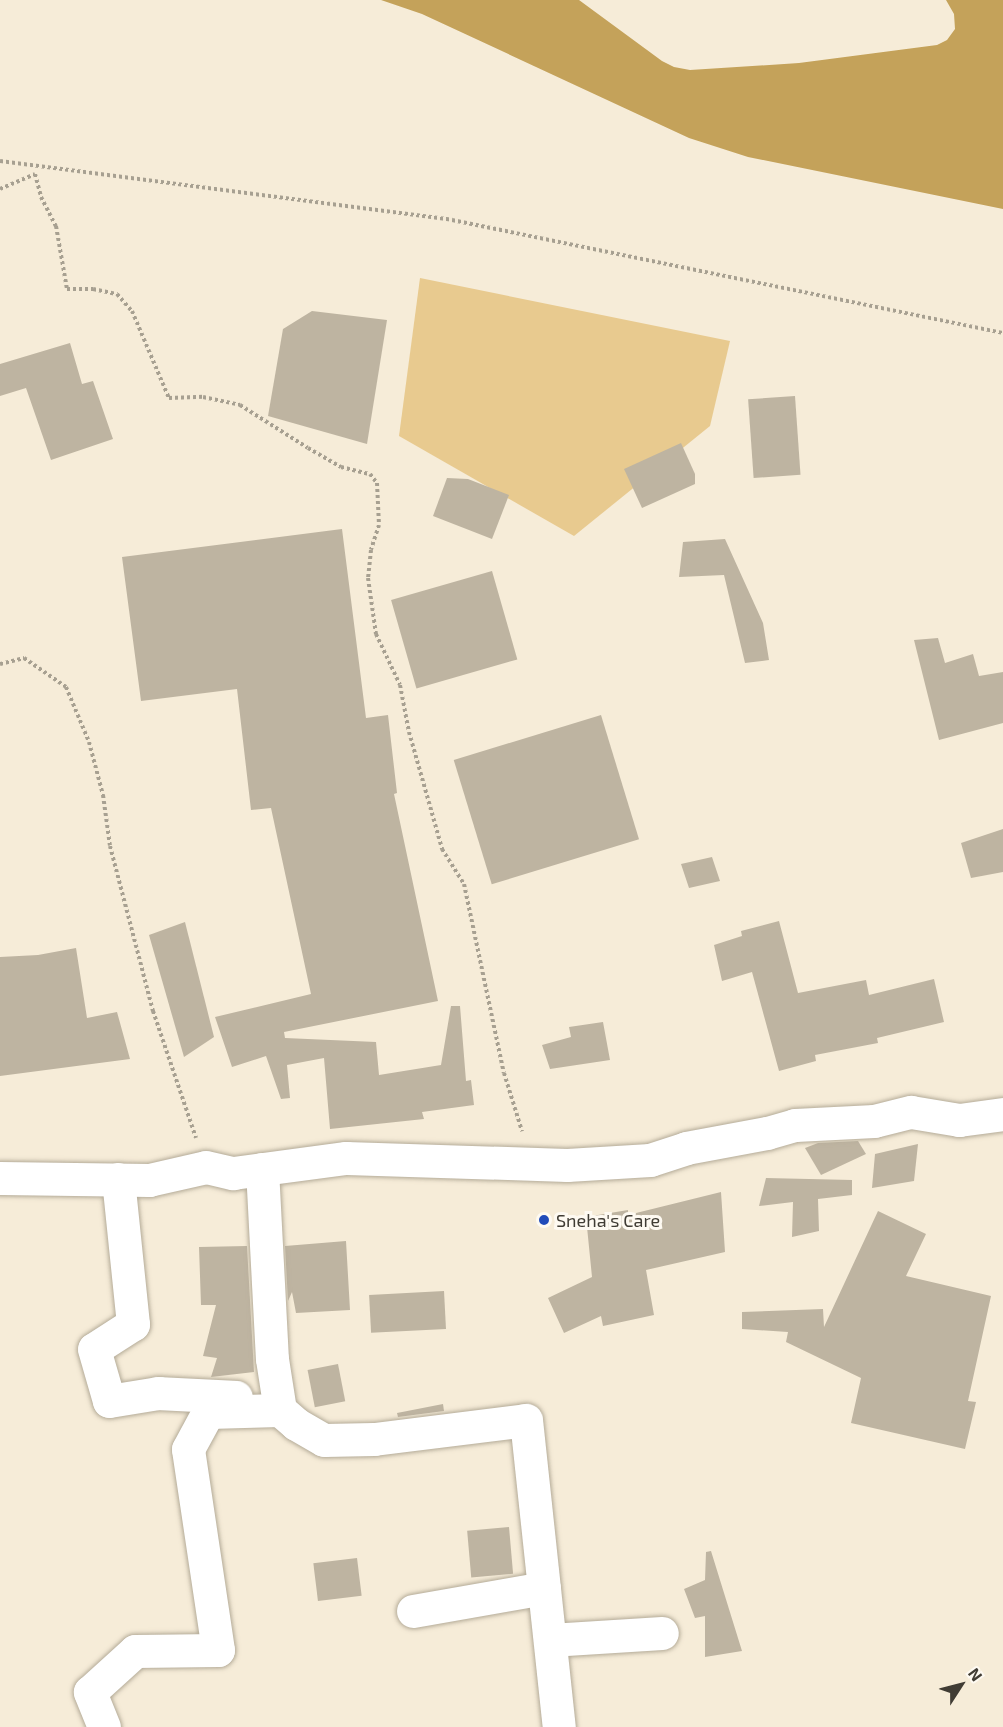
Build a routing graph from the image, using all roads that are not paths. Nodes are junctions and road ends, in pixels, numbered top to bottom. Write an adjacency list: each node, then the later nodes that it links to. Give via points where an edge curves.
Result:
1 (1003, 1114): 2 (street, via 959,1120 911,1112 874,1121 795,1125 686,1148 650,1160 538,1164 346,1158)
2 (262, 1169): 4 (street, via 233,1173 206,1167 149,1180); 5 (street, via 272,1359)
3 (0, 1178): 4 (street)
4 (118, 1179): 5 (street, via 133,1324 94,1349 109,1401 158,1393)
5 (279, 1405): 6 (street, via 296,1424 324,1440 374,1439 526,1420); 10 (street, via 208,1412 188,1449 218,1650 135,1651 90,1692)
6 (544, 1588): 7 (street); 9 (street)
7 (413, 1611)
8 (662, 1633): 9 (street)
9 (550, 1640): 11 (street)
10 (104, 1727)
11 (559, 1727)

